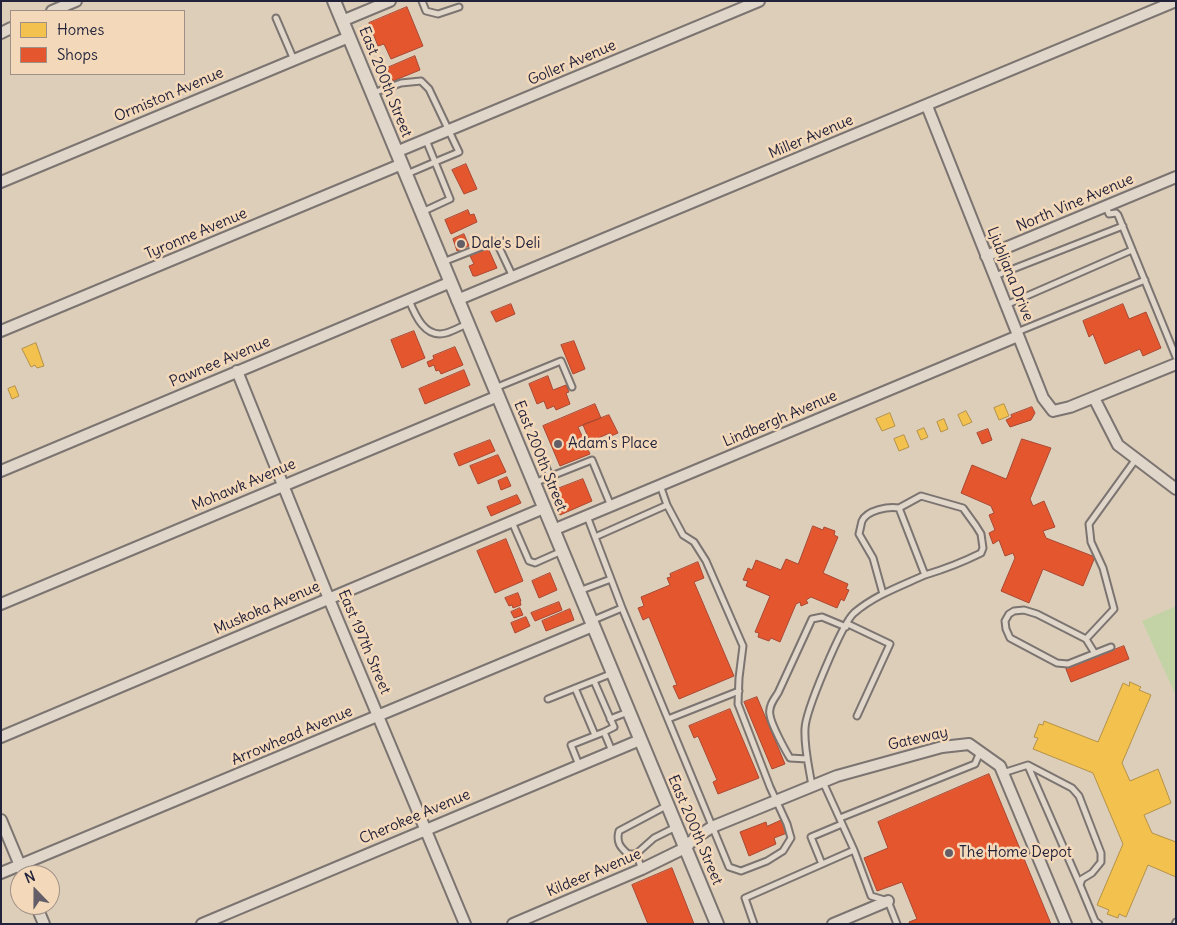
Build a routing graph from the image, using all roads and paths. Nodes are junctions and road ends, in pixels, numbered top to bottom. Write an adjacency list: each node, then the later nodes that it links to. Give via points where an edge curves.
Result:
1 (76, 1): 9 (street)
2 (334, 1): 11 (street, East 200th Street)
3 (390, 1): 7 (street)
4 (422, 1): 8 (lane, via 426,11 438,14)
5 (759, 1): 16 (street, Goller Avenue)
6 (1176, 1): 15 (street, Miller Avenue)
7 (375, 4): 11 (street)
8 (459, 6)
9 (54, 10)
10 (276, 18): 13 (lane)
11 (342, 21): 12 (street, East 200th Street)
12 (349, 37): 13 (street, Ormiston Avenue); 14 (street, East 200th Street)
13 (294, 60): 22 (street, Ormiston Avenue)
14 (372, 94): 16 (lane, via 401,83 421,81 429,89); 18 (street, East 200th Street)
15 (927, 106): 27 (street, Ljubljana Drive); 30 (street, Miller Avenue)
16 (450, 130): 17 (street, Goller Avenue); 19 (lane, via 459,152)
17 (426, 140): 18 (street, Goller Avenue); 19 (lane)
18 (396, 152): 20 (street, East 200th Street)
19 (435, 162): 20 (lane); 24 (lane, via 450,199)
20 (404, 170): 24 (street, East 200th Street); 37 (street, Tyronne Avenue)
21 (1176, 178): 23 (street, North Vine Avenue)
22 (1, 182)
23 (1106, 207): 25 (lane, via 1109,214 1118,215); 27 (street, North Vine Avenue)
24 (422, 212): 28 (street, East 200th Street)
25 (1123, 226): 26 (lane); 29 (lane)
26 (1132, 250): 31 (lane); 35 (lane)
27 (986, 256): 29 (street, Ljubljana Drive)
28 (443, 262): 30 (lane, via 494,242); 32 (street, East 200th Street)
29 (994, 276): 35 (street, Ljubljana Drive)
30 (513, 277): 34 (street, Miller Avenue)
31 (1145, 280): 38 (lane); 39 (lane)
32 (451, 282): 33 (street, Pawnee Avenue); 34 (street, East 200th Street)
33 (409, 300): 36 (lane, via 417,319 435,334 444,334); 41 (street, Pawnee Avenue)
34 (457, 300): 36 (street, East 200th Street)
35 (1006, 305): 38 (street, Ljubljana Drive)
36 (467, 324): 43 (street, East 200th Street)
37 (1, 331)
38 (1017, 334): 44 (street, Ljubljana Drive, via 1043,398 1053,411); 51 (street, Lindbergh Avenue)
39 (1176, 357)
40 (1176, 364): 44 (street)
41 (237, 371): 47 (street, Pawnee Avenue); 50 (street, East 197th Street)
42 (572, 387): 43 (lane, via 560,361)
43 (496, 392): 49 (street, East 200th Street); 50 (street, Mohawk Avenue, via 427,427)
44 (1094, 398): 46 (street, via 1118,445)
45 (537, 446): 48 (lane)
46 (1136, 459): 52 (street); 71 (lane, via 1089,524 1091,542 1103,568 1114,608)
47 (1, 472)
48 (550, 476): 49 (lane); 53 (lane, via 592,460)
49 (534, 483): 55 (street, East 200th Street)
50 (283, 485): 66 (street, East 197th Street); 67 (street, Mohawk Avenue)
51 (660, 485): 53 (street, Lindbergh Avenue); 54 (lane)
52 (1176, 489)
53 (611, 506): 57 (street, Lindbergh Avenue)
54 (667, 506): 60 (lane); 77 (lane, via 683,535 694,542 706,561 743,646)
55 (544, 508): 58 (street, Muskoka Avenue); 59 (street, East 200th Street)
56 (900, 508): 62 (lane); 62 (lane, via 921,496 963,508 981,534 981,553); 65 (lane, via 889,506 867,516 859,534 873,558)
57 (587, 516): 59 (street, Lindbergh Avenue); 60 (lane)
58 (512, 521): 61 (lane, via 532,563); 66 (street, Muskoka Avenue)
59 (553, 530): 61 (street, East 200th Street)
60 (595, 537): 63 (lane)
61 (562, 551): 64 (street, East 200th Street)
62 (925, 574): 65 (lane)
63 (611, 579): 64 (lane); 68 (lane)
64 (579, 592): 69 (street, East 200th Street)
65 (884, 594): 70 (lane, via 852,615)
66 (329, 598): 80 (street, East 197th Street); 86 (street, Muskoka Avenue)
67 (1, 604)
68 (622, 608): 69 (lane); 83 (lane)
69 (592, 623): 74 (street, East 200th Street); 80 (street, Arrowhead Avenue)
70 (847, 625): 81 (lane, via 890,644); 90 (lane, via 810,704 805,727); 90 (lane, via 822,618 812,619 772,703 769,715 785,751 790,758)
71 (1086, 638): 73 (lane); 73 (lane, via 1024,610 1008,614 1005,621 1010,638 1057,663 1068,664)
72 (1111, 647): 73 (lane)
73 (1094, 652)
74 (613, 673): 75 (lane); 79 (street, East 200th Street)
75 (594, 680): 76 (lane); 82 (lane)
76 (575, 688): 78 (lane); 85 (lane)
77 (739, 691): 83 (lane); 96 (lane, via 738,704)
78 (548, 699)
79 (628, 712): 82 (lane); 87 (street, East 200th Street)
80 (378, 716): 102 (street, East 197th Street); 107 (street, Arrowhead Avenue)
81 (857, 716)
82 (610, 719): 84 (lane, via 614,728)
83 (668, 719): 101 (lane)
84 (604, 732): 85 (lane); 88 (lane)
85 (595, 736): 91 (lane, via 571,745)
86 (1, 737)
87 (640, 740): 88 (street, Cherokee Avenue); 97 (street, East 200th Street)
88 (612, 752): 91 (street, Cherokee Avenue)
89 (980, 752): 93 (street, Gateway, via 1000,766); 94 (street, Gateway, via 968,744 942,747); 99 (lane, via 975,764)
90 (807, 759): 95 (lane)
91 (579, 765): 102 (street, Cherokee Avenue)
92 (1028, 765): 93 (lane); 109 (lane); 109 (lane, via 1072,788 1079,796 1102,862 1082,880)
93 (1003, 773): 118 (street, Gateway)
94 (823, 782): 95 (street, Gateway); 99 (lane)
95 (812, 786): 96 (street, Gateway)
96 (776, 802): 101 (street, Gateway); 101 (lane, via 791,838 783,851 767,861 741,871 729,867)
97 (667, 805): 100 (street, East 200th Street); 105 (lane, via 619,831 617,839 622,849 628,854)
98 (1, 820): 107 (street)
99 (841, 821): 104 (lane); 106 (lane, via 811,837)
100 (676, 827): 103 (street, East 200th Street); 105 (lane, via 654,838)
101 (712, 827): 103 (street, Gateway)
102 (425, 829): 111 (street, Cherokee Avenue); 112 (street, East 197th Street)
103 (685, 848): 108 (street, Kildeer Avenue); 114 (street, East 200th Street)
104 (854, 850): 106 (lane); 110 (lane, via 871,896)
105 (636, 854): 108 (lane)
106 (822, 864): 115 (lane, via 745,898)
107 (20, 865)
108 (642, 869): 113 (street, Kildeer Avenue)
109 (1080, 886): 119 (lane)
110 (888, 901): 116 (street); 117 (lane)
111 (202, 924)
112 (465, 924)
113 (513, 924)
114 (716, 924)
115 (754, 924)
116 (833, 924)
117 (897, 924)
118 (1066, 924)
119 (1099, 924)

